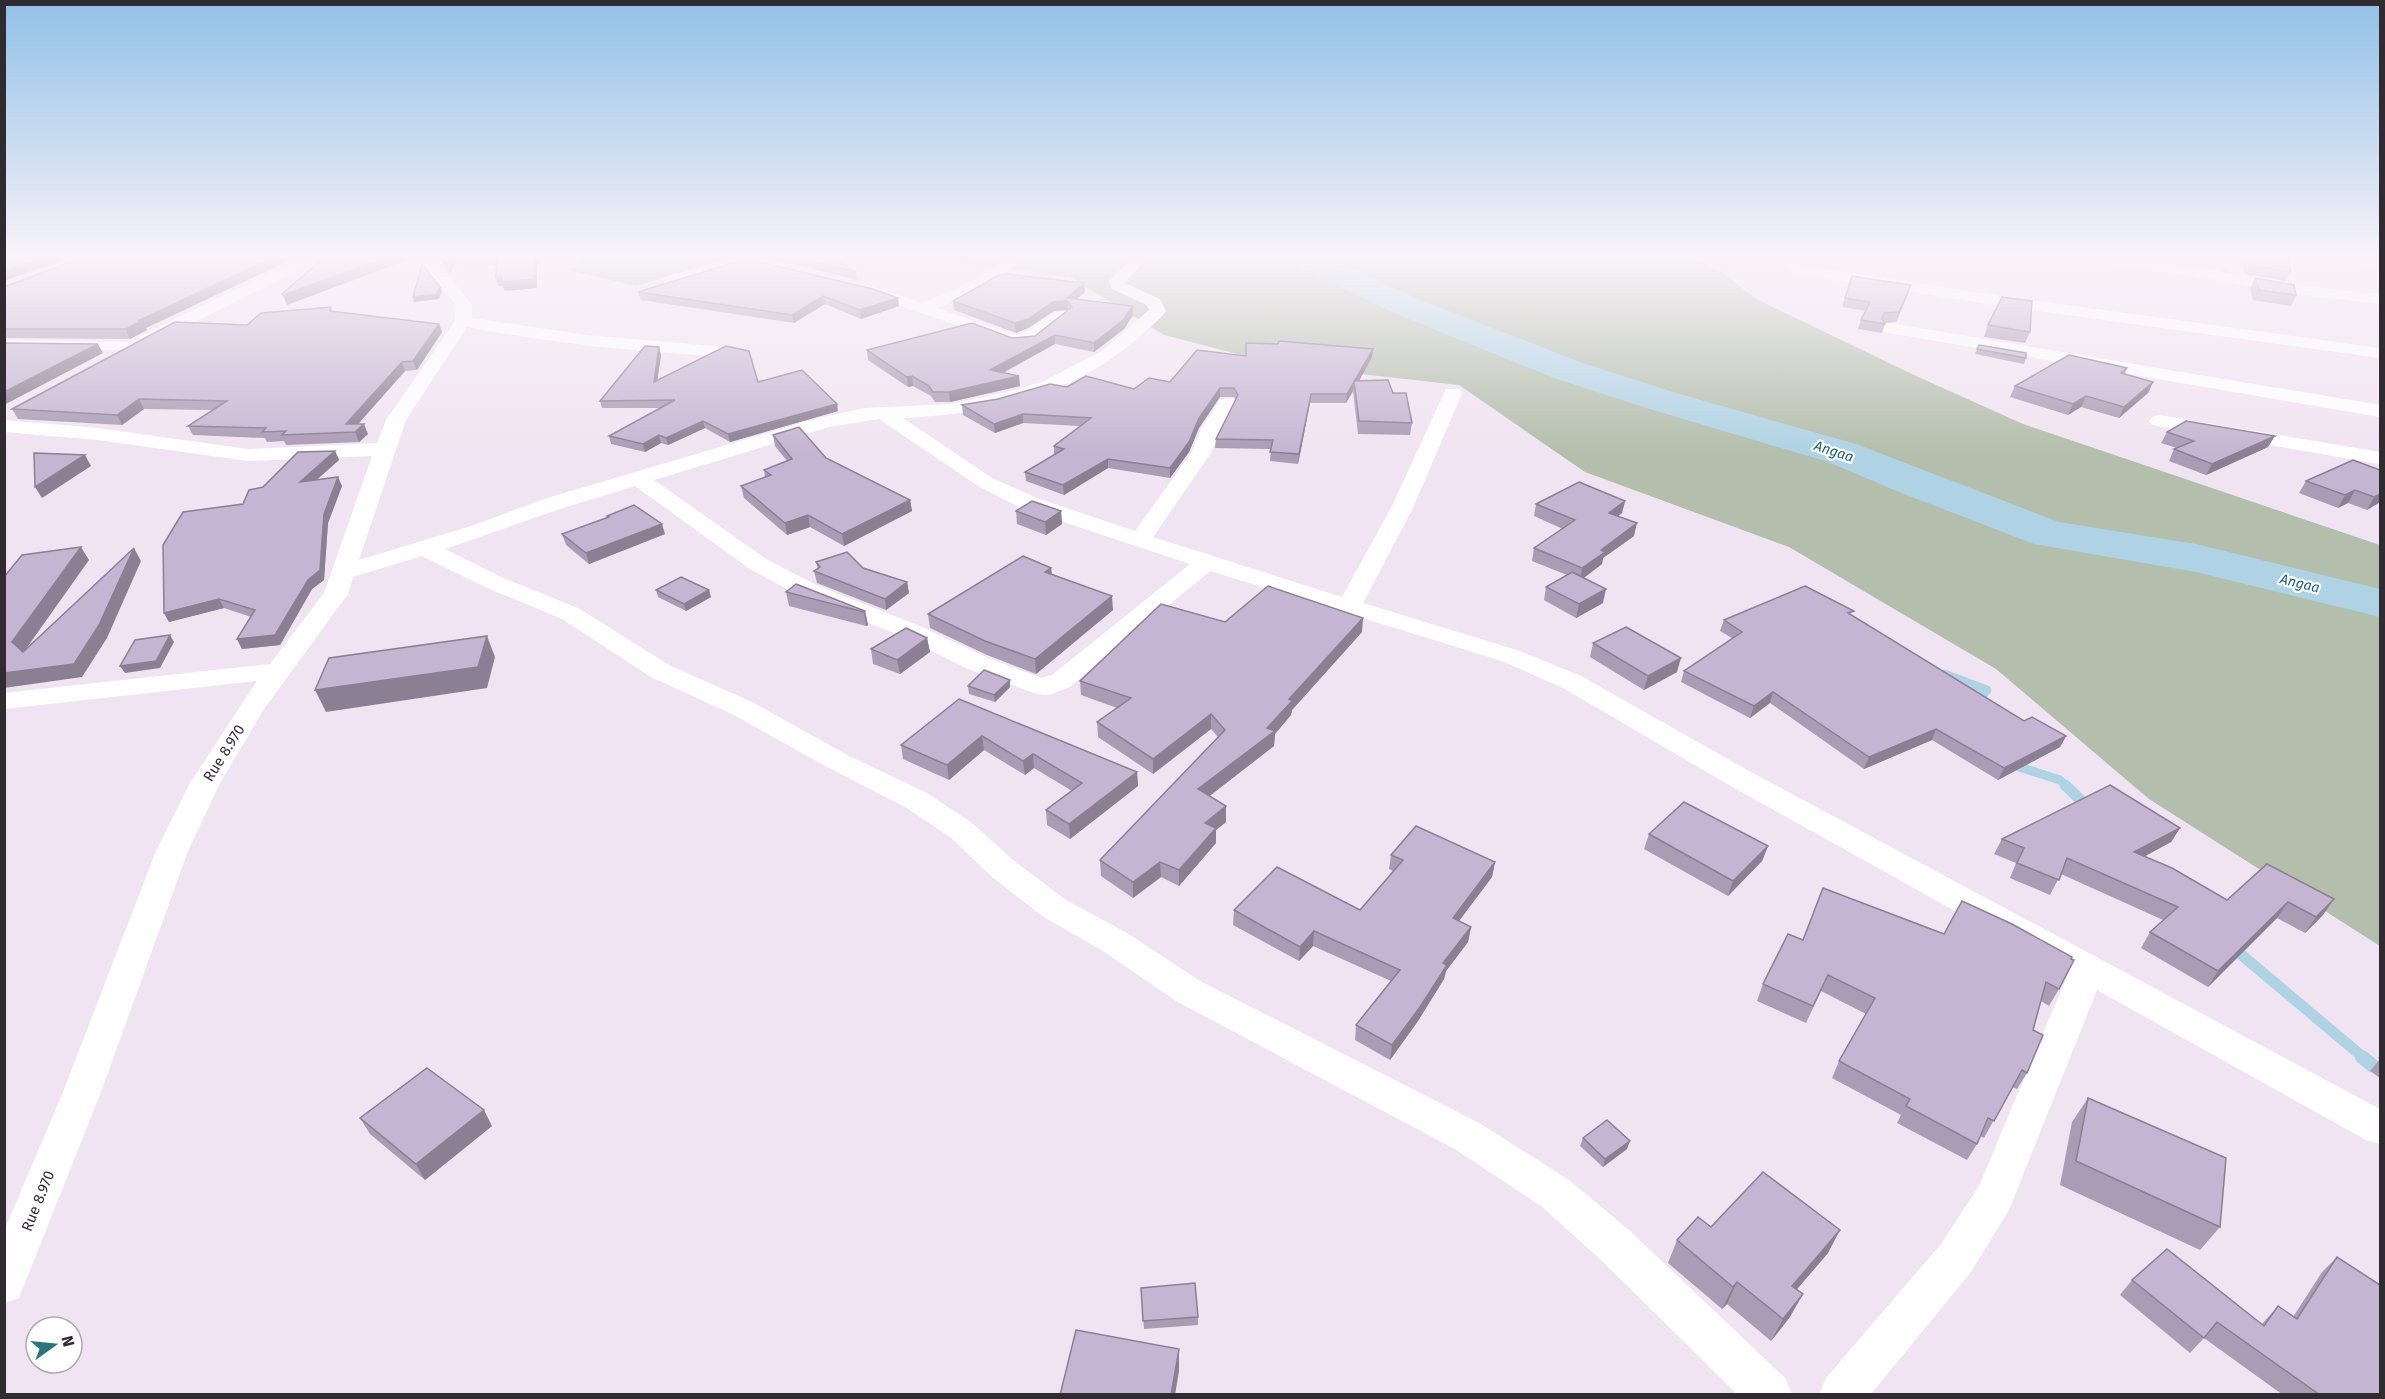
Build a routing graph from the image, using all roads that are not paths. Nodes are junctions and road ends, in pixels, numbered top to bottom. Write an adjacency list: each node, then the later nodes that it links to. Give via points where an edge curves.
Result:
1 (181, 321): 10 (street)
2 (463, 321): 20 (street, Rue 8.970, via 404,406)
3 (465, 321): 11 (street, via 643,347)
4 (961, 321): 5 (street, via 1014,340 1029,339)
5 (1054, 321)
6 (1146, 321): 17 (street, via 1108,355 1070,377 1015,396 931,412)
7 (2149, 321): 12 (street)
8 (1889, 328): 16 (street)
9 (4, 345): 10 (street)
10 (134, 346): 13 (street)
11 (713, 351)
12 (2380, 353)
13 (104, 362)
14 (1453, 393): 27 (street, via 1402,508)
15 (1227, 403): 23 (street, via 1210,429 1201,453)
16 (2380, 411)
17 (884, 414): 22 (street, via 825,422); 23 (street, via 1000,490)
18 (8, 418): 20 (street, via 248,455)
19 (2159, 421): 21 (street)
20 (385, 449): 26 (street, Rue 8.970)
21 (2380, 458)
22 (638, 478): 24 (street); 25 (street, via 758,564 809,591 1037,686 1049,687 1061,681)
23 (1139, 541): 25 (street)
24 (425, 548): 26 (street); 33 (street, via 571,614 660,671 742,708 916,800 961,830 1054,908 1115,942 1188,991 1467,1136 1555,1193 1615,1245)
25 (1207, 562): 27 (street)
26 (345, 572): 28 (street, Rue 8.970, via 327,609)
27 (1350, 607): 30 (street, via 1511,656 1572,682)
28 (280, 671): 29 (street); 32 (street, Rue 8.970, via 252,707 205,783 172,851 82,1092)
29 (4, 701)
30 (2088, 968): 31 (street); 34 (street, via 1995,1197 1956,1258)
31 (2380, 1128)
32 (4, 1283)
33 (1769, 1395)
34 (1842, 1395)

